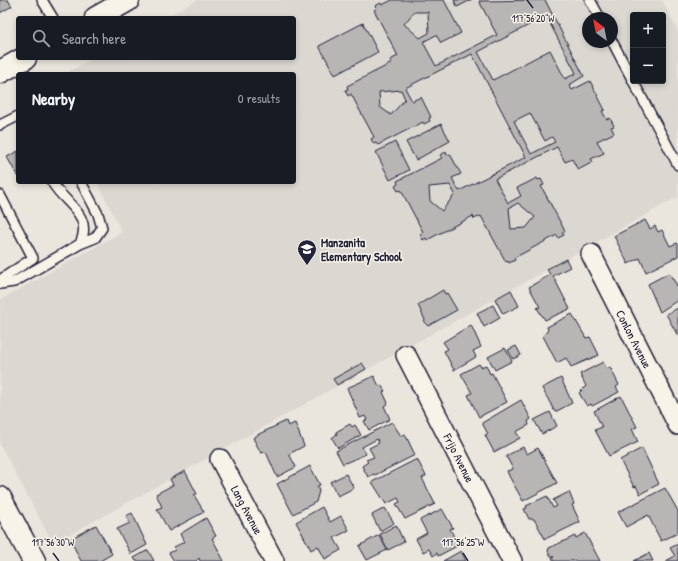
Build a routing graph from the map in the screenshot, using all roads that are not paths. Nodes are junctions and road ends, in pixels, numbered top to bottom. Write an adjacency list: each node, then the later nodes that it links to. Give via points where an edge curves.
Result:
1 (42, 0): 5 (lane)
2 (128, 0): 6 (main road)
3 (590, 0): 4 (lane)
4 (597, 12)
5 (52, 16)
6 (100, 16)
7 (616, 48): 10 (lane)
8 (21, 60): 9 (main road)
9 (0, 72)
10 (630, 75)
11 (635, 84): 14 (lane)
12 (16, 118): 13 (lane)
13 (0, 125)
14 (678, 165)
15 (53, 184): 18 (lane, via 84,222 85,234)
16 (82, 184): 18 (lane, via 98,214 102,228 95,238)
17 (0, 195): 20 (lane, via 32,258)
18 (80, 244): 21 (lane, via 14,282)
19 (591, 254): 23 (street, Conlon Avenue)
20 (0, 280)
21 (0, 284)
22 (406, 355): 28 (street, Frijo Avenue)
23 (678, 425)
24 (220, 459): 27 (street, Lang Avenue)
25 (2, 508): 26 (main road)
26 (34, 561)
27 (274, 561)
28 (512, 561)

